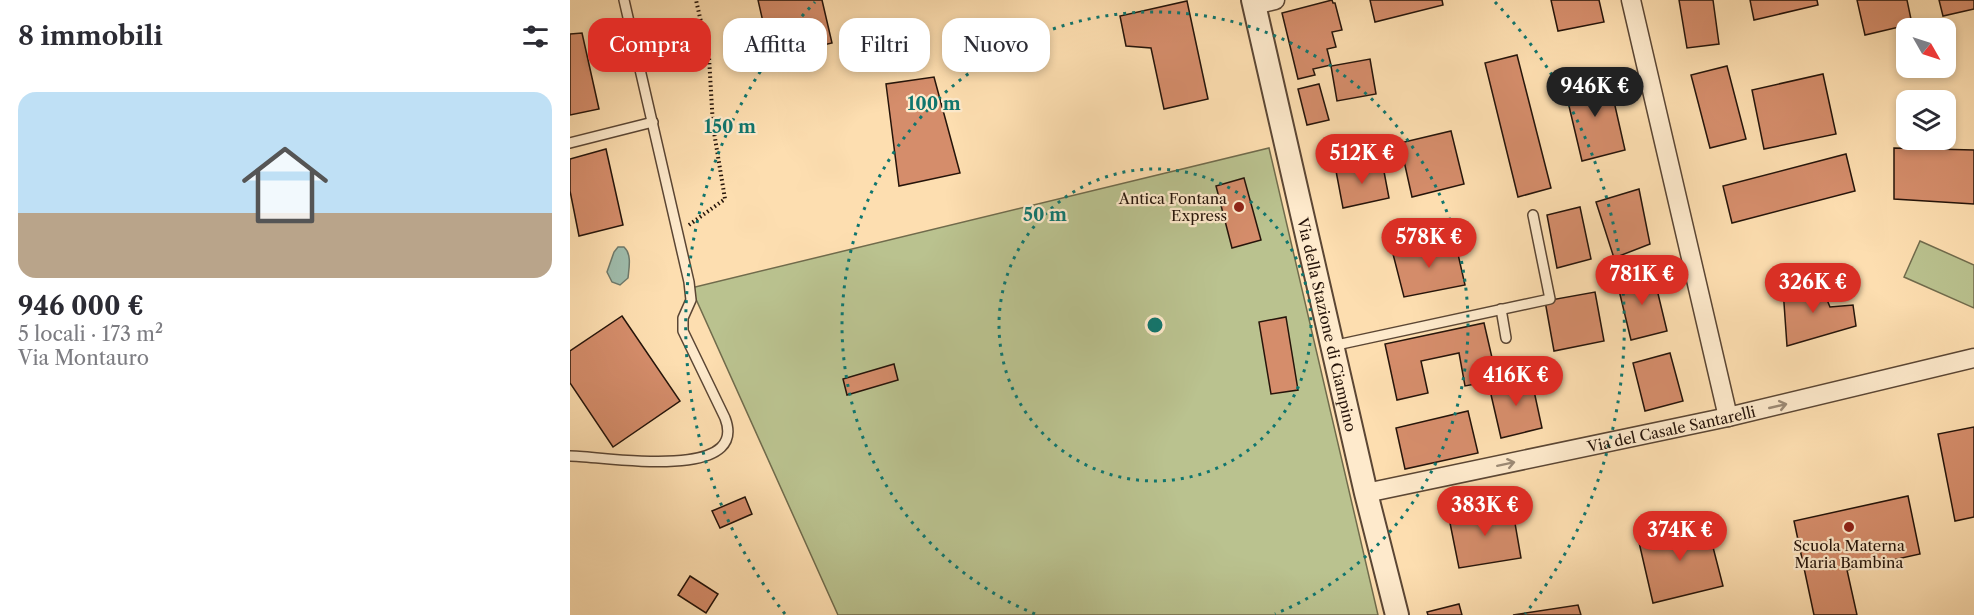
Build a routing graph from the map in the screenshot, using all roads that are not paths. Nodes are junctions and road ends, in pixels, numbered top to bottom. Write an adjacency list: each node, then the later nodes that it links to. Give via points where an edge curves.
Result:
1 (624, 0): 4 (lane)
2 (1631, 0): 11 (street)
3 (1260, 2): 9 (street, Via della Stazione di Ciampino)
4 (653, 123): 5 (lane); 12 (lane, via 691,300 682,331 725,417 728,439 713,454 681,460)
5 (570, 143)
6 (1533, 215): 7 (lane, via 1550,299)
7 (1501, 309): 8 (lane); 9 (lane)
8 (1506, 338)
9 (1332, 346): 13 (street, Via della Stazione di Ciampino)
10 (1974, 358): 11 (street, Via del Casale Santarelli, one-way to 10)
11 (1728, 417): 13 (street, Via del Casale Santarelli, one-way to 11)
12 (570, 456)
13 (1366, 492): 14 (street, Via della Stazione di Ciampino)
14 (1397, 615)

